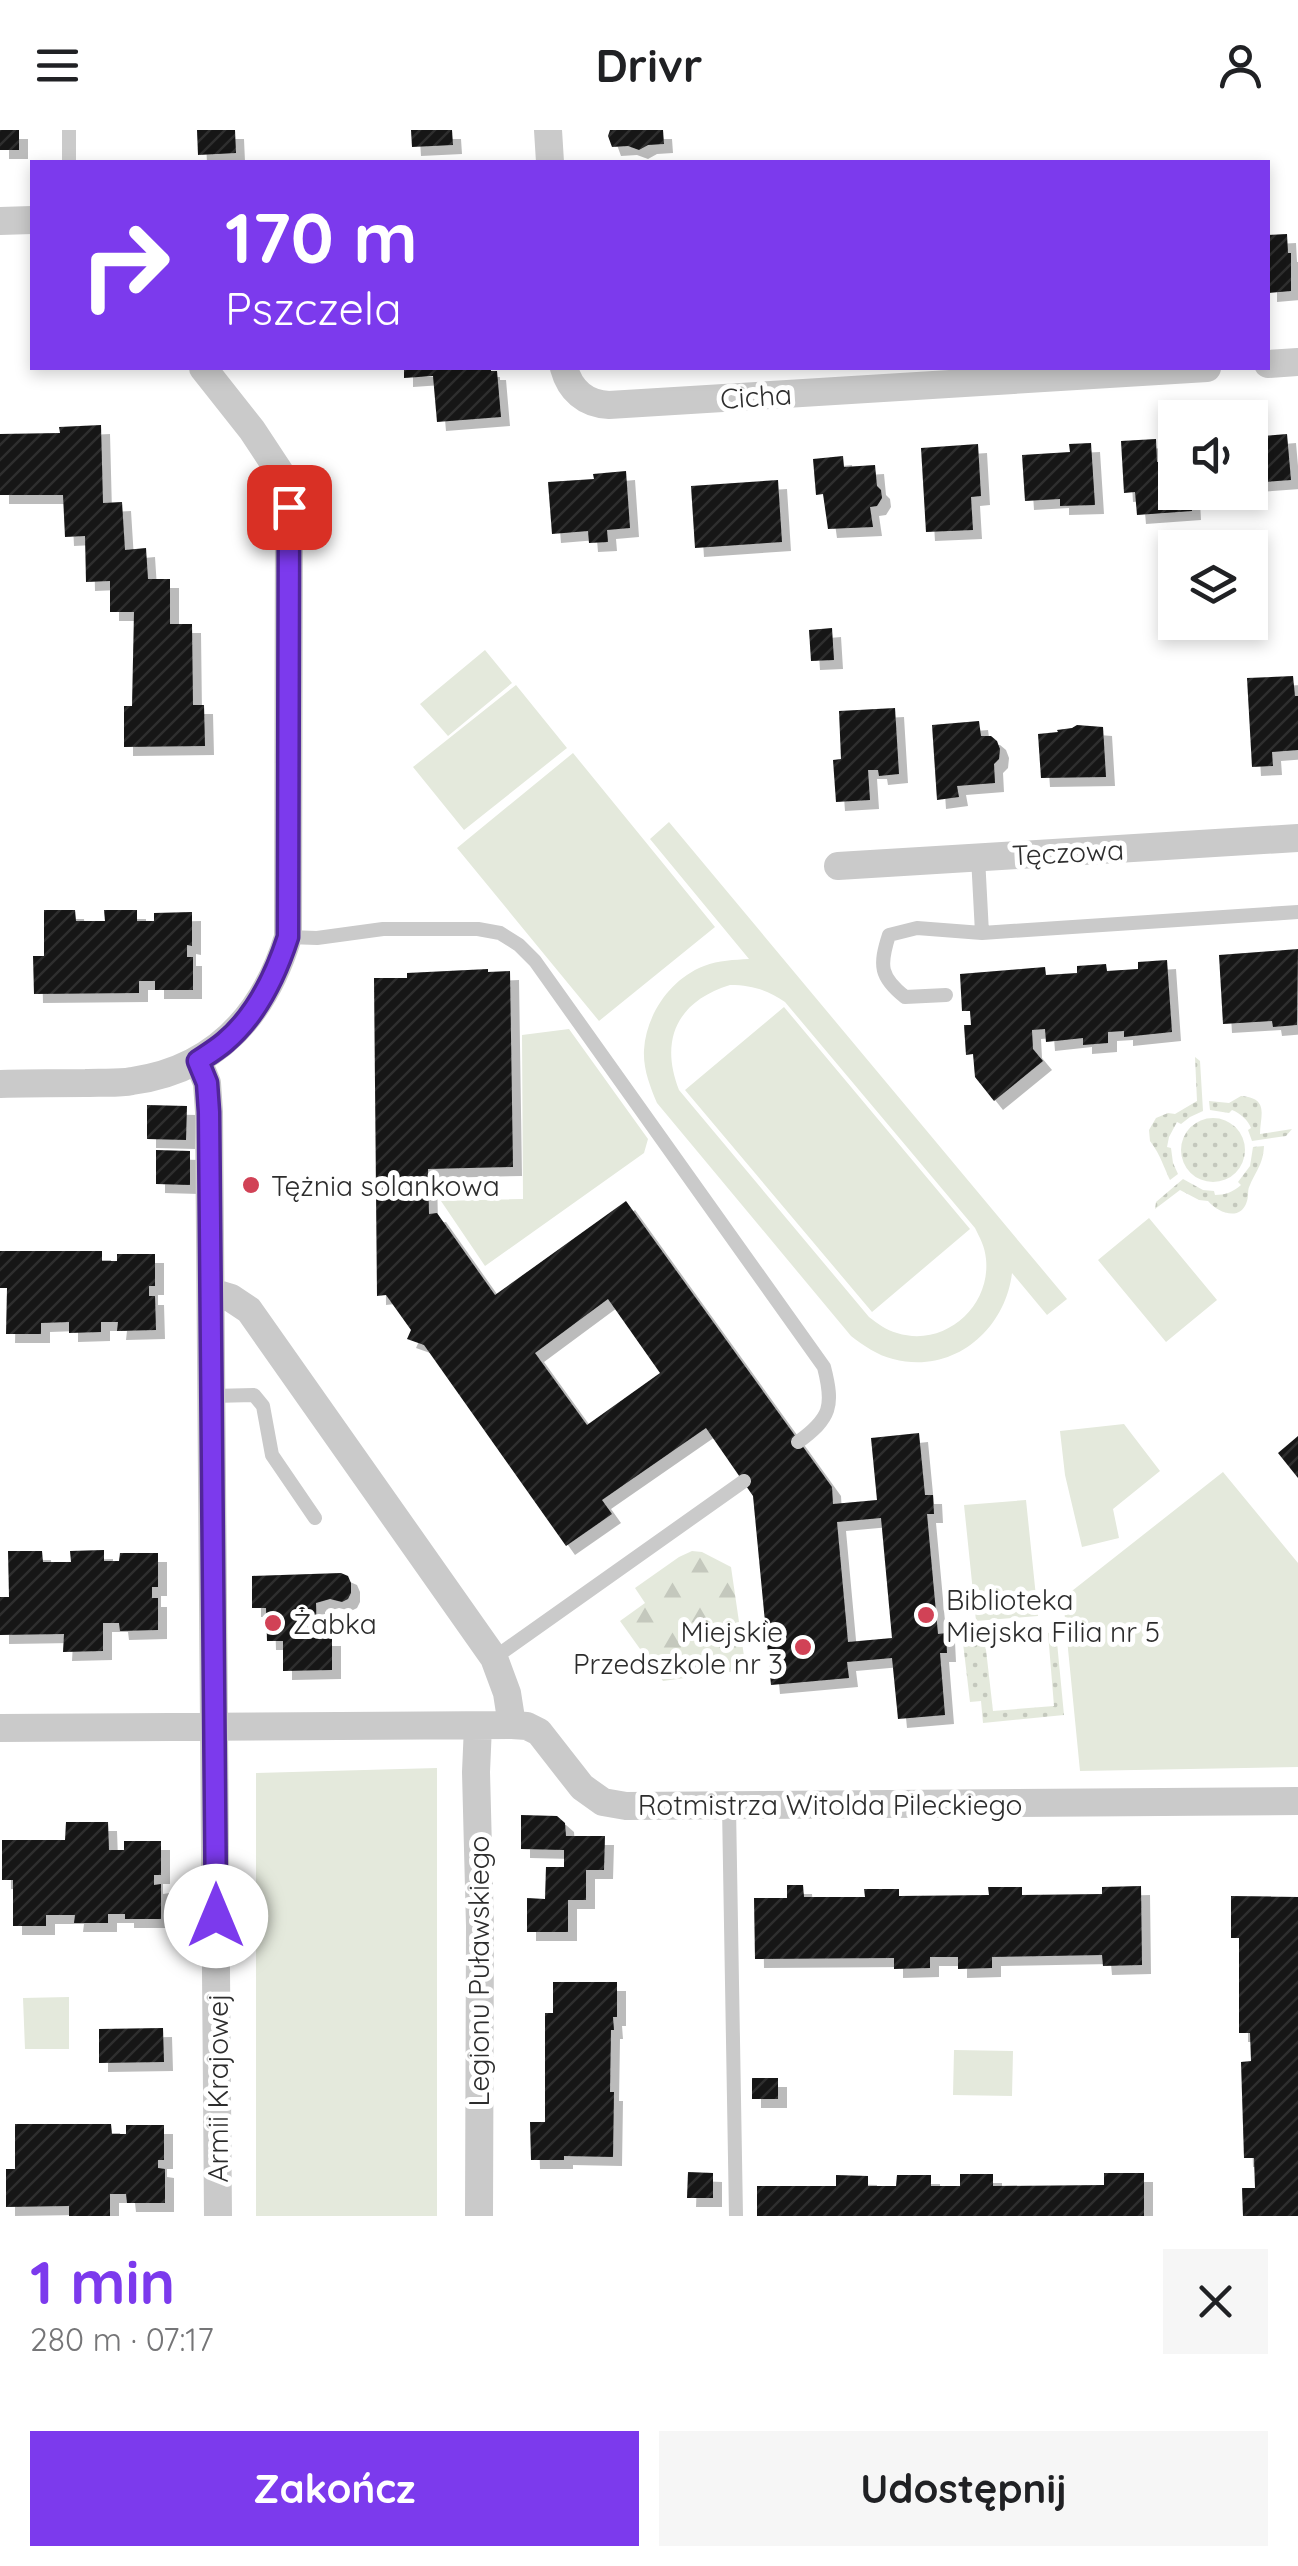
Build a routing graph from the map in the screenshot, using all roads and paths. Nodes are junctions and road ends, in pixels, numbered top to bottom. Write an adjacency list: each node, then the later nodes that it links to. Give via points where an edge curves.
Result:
1 (69, 130): 3 (lane)
2 (548, 130): 4 (street)
3 (69, 160)
4 (550, 160)
5 (30, 220): 6 (street)
6 (0, 221)
7 (1298, 362): 8 (street)
8 (1270, 364)
9 (205, 370): 17 (street, via 281,474 289,507)
10 (565, 370): 11 (street, Cicha, via 576,391 609,405)
11 (1175, 370)
12 (1298, 838): 13 (street, Tęczowa)
13 (978, 858): 14 (street, Tęczowa); 16 (lane)
14 (838, 866)
15 (1298, 912): 16 (lane)
16 (982, 933): 18 (lane, via 917,928 889,935 881,958 886,982 905,998)
17 (288, 937): 19 (street, via 252,1010 228,1040); 23 (lane, via 478,929 519,945 824,1367 827,1414)
18 (946, 994)
19 (198, 1061): 20 (street, via 129,1082); 21 (street, Armii Krajowej, via 207,1083)
20 (0, 1084)
21 (212, 1292): 22 (street, Armii Krajowej); 26 (street, via 248,1310)
22 (212, 1396): 25 (lane, via 254,1396 263,1406 272,1454); 30 (street, Armii Krajowej)
23 (798, 1442)
24 (744, 1481): 26 (lane)
25 (316, 1518)
26 (494, 1658): 27 (street)
27 (512, 1724): 28 (street); 32 (street, Rotmistrza Witolda Pileckiego, via 539,1732 582,1787 603,1802)
28 (478, 1726): 30 (street); 34 (street, Legionu Puławskiego)
29 (0, 1728): 30 (street)
30 (214, 1728): 33 (street, Armii Krajowej)
31 (1298, 1801): 32 (street, Rotmistrza Witolda Pileckiego)
32 (729, 1806): 35 (lane)
33 (218, 2216)
34 (479, 2216)
35 (736, 2216)

